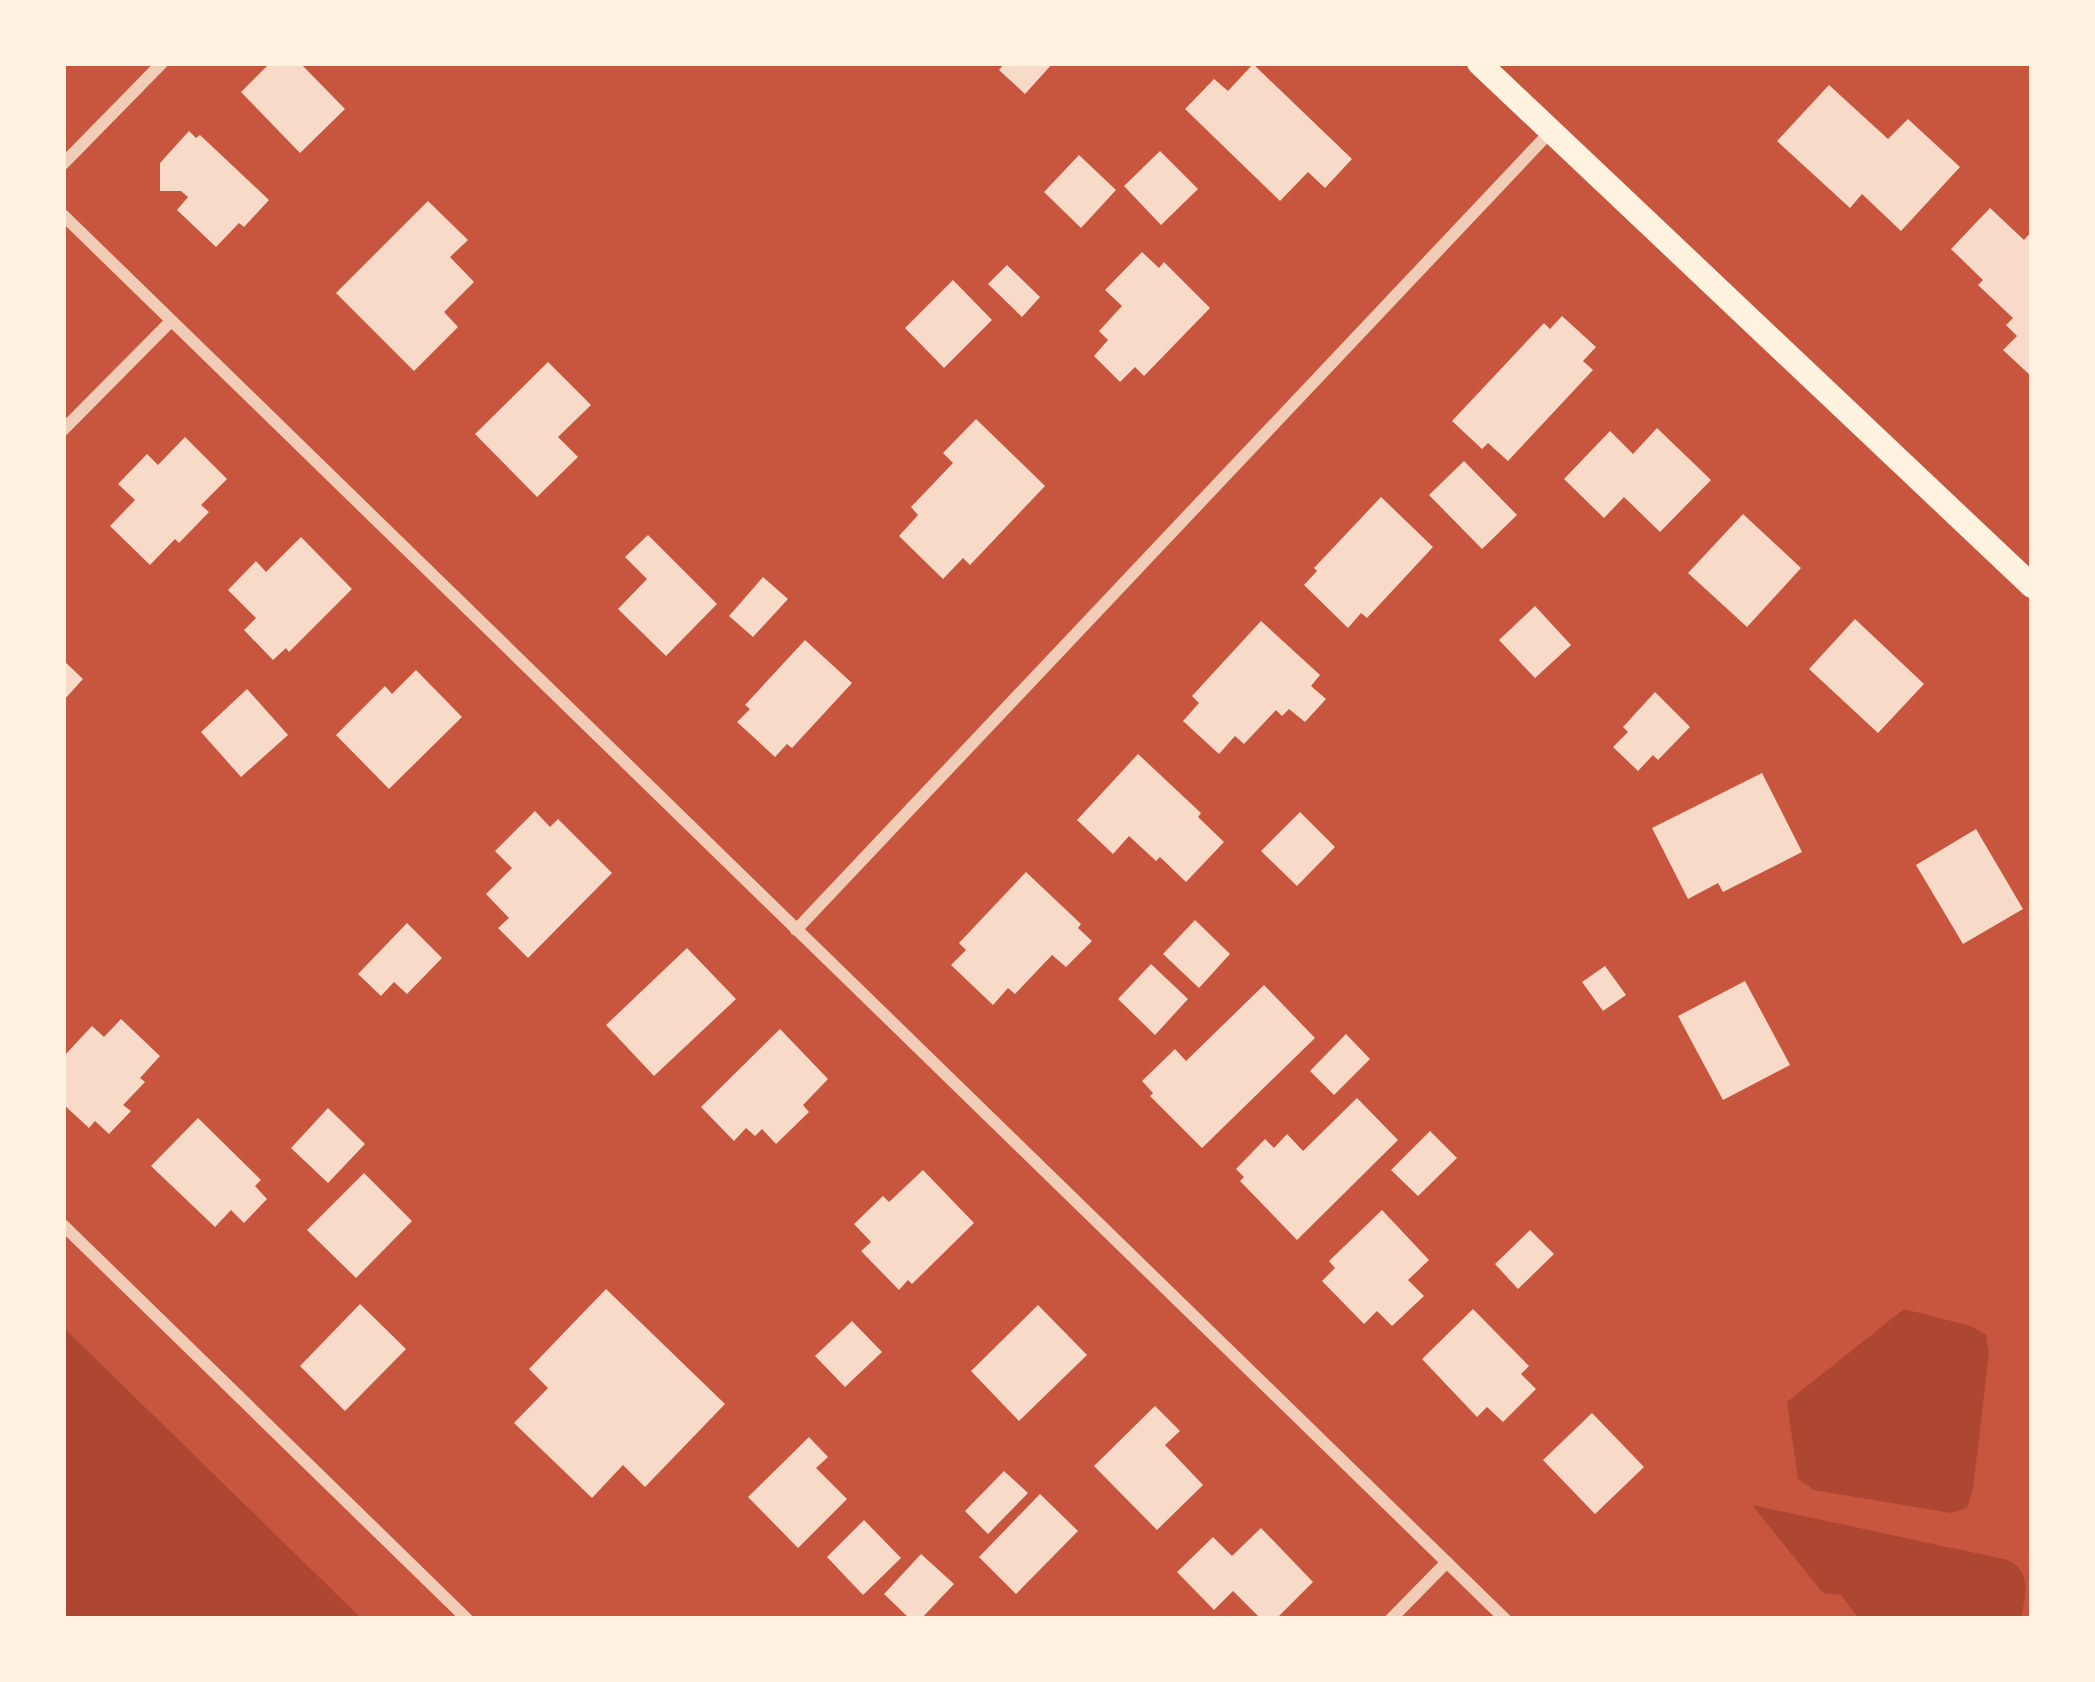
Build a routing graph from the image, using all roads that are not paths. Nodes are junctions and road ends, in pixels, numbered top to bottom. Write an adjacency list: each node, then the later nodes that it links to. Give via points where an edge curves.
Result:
1 (162, 63): 4 (street)
2 (1479, 63): 3 (main road)
3 (1551, 131): 8 (main road); 9 (street)
4 (63, 164)
5 (63, 215): 6 (street)
6 (171, 321): 7 (street); 9 (street)
7 (63, 430)
8 (2032, 586)
9 (796, 930): 11 (street)
10 (63, 1225): 12 (street)
11 (1447, 1562): 13 (street); 14 (street)
12 (467, 1619)
13 (1391, 1619)
14 (1505, 1619)

